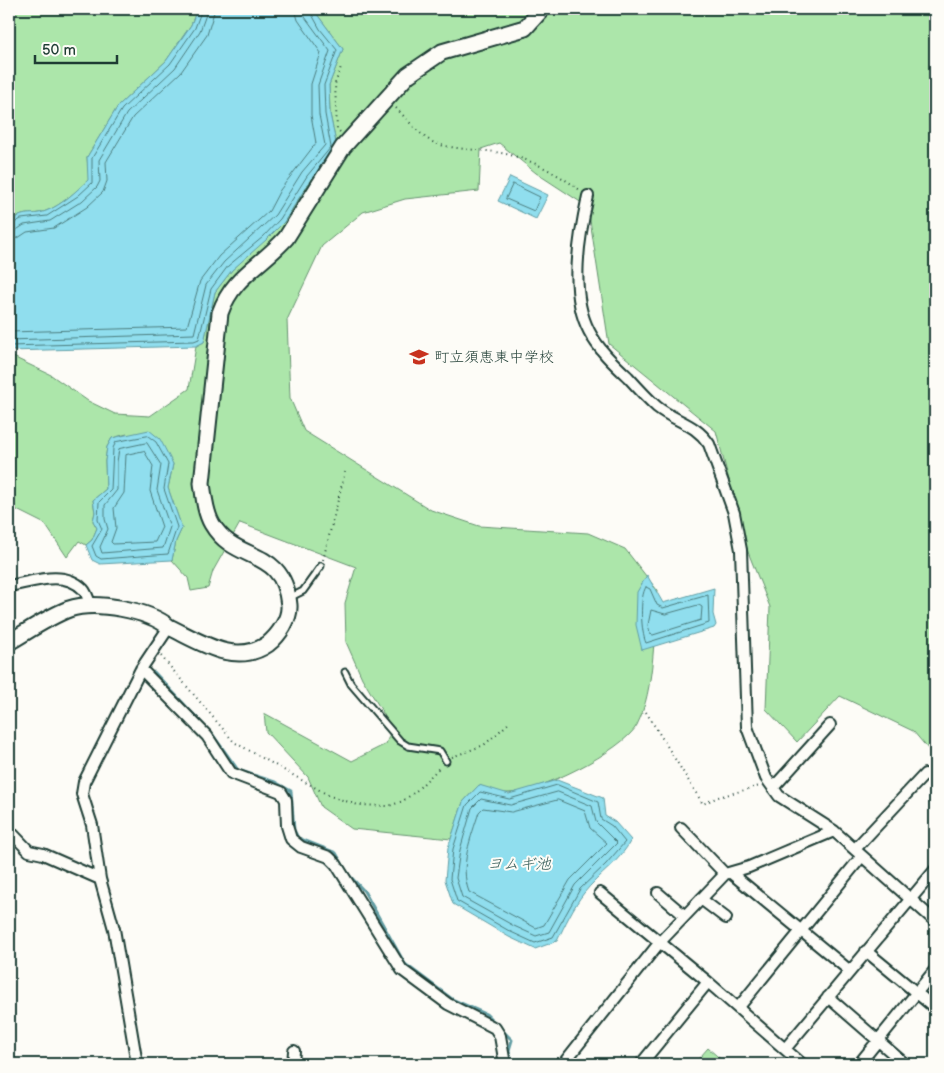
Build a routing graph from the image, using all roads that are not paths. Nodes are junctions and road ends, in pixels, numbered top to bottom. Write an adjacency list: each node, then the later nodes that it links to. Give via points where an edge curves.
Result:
1 (542, 9): 5 (street, via 525,28 442,52 408,75 347,142 286,238 245,273 225,297 220,313 202,484 204,499 212,524 242,552 260,558 277,571 284,580)
2 (588, 196): 14 (street, via 577,293 589,332 607,357 657,406 702,434 709,444 734,513 741,550 747,727)
3 (321, 566): 5 (lane, via 303,591)
4 (9, 586): 6 (street, via 69,579 84,590)
5 (288, 598): 7 (street, via 289,611 282,630 268,644 246,654 225,653)
6 (92, 607): 7 (street, via 130,611 161,621); 8 (street, via 71,609)
7 (169, 627): 9 (street)
8 (9, 642)
9 (140, 670): 21 (street, via 84,782 82,794 92,825); 44 (street, via 196,724 231,773 281,792 286,800 287,826 292,840 301,847 329,857 336,864 402,970 448,1004 495,1028 500,1036)
10 (345, 672): 12 (lane, via 350,684 400,741 408,746 440,751)
11 (830, 725): 14 (street)
12 (446, 761)
13 (925, 774): 18 (street)
14 (771, 786): 17 (street, via 778,796)
15 (680, 828): 20 (street)
16 (9, 830): 21 (street, via 29,851)
17 (834, 831): 18 (street); 20 (street)
18 (858, 852): 25 (street); 29 (street)
19 (935, 870): 25 (street)
20 (728, 874): 24 (street); 29 (street)
21 (100, 879): 42 (street, via 114,929)
22 (600, 893): 30 (street)
23 (658, 893): 26 (street)
24 (702, 898): 26 (street); 27 (street)
25 (910, 898): 28 (street); 31 (street)
26 (685, 916): 30 (street)
27 (726, 918)
28 (935, 921)
29 (801, 931): 32 (street); 37 (street)
30 (660, 942): 34 (street); 45 (street)
31 (866, 951): 32 (street); 35 (street)
32 (850, 970): 36 (street)
33 (935, 970): 35 (street)
34 (708, 982): 37 (street); 46 (street)
35 (917, 993): 38 (street); 39 (street)
36 (828, 997): 39 (street); 40 (street)
37 (738, 1008): 40 (street)
38 (935, 1008)
39 (878, 1041): 48 (street); 49 (street)
40 (785, 1049): 47 (street)
41 (294, 1051): 43 (street)
42 (137, 1064)
43 (292, 1064)
44 (505, 1064)
45 (563, 1064)
46 (641, 1064)
47 (802, 1064)
48 (859, 1064)
49 (904, 1064)

